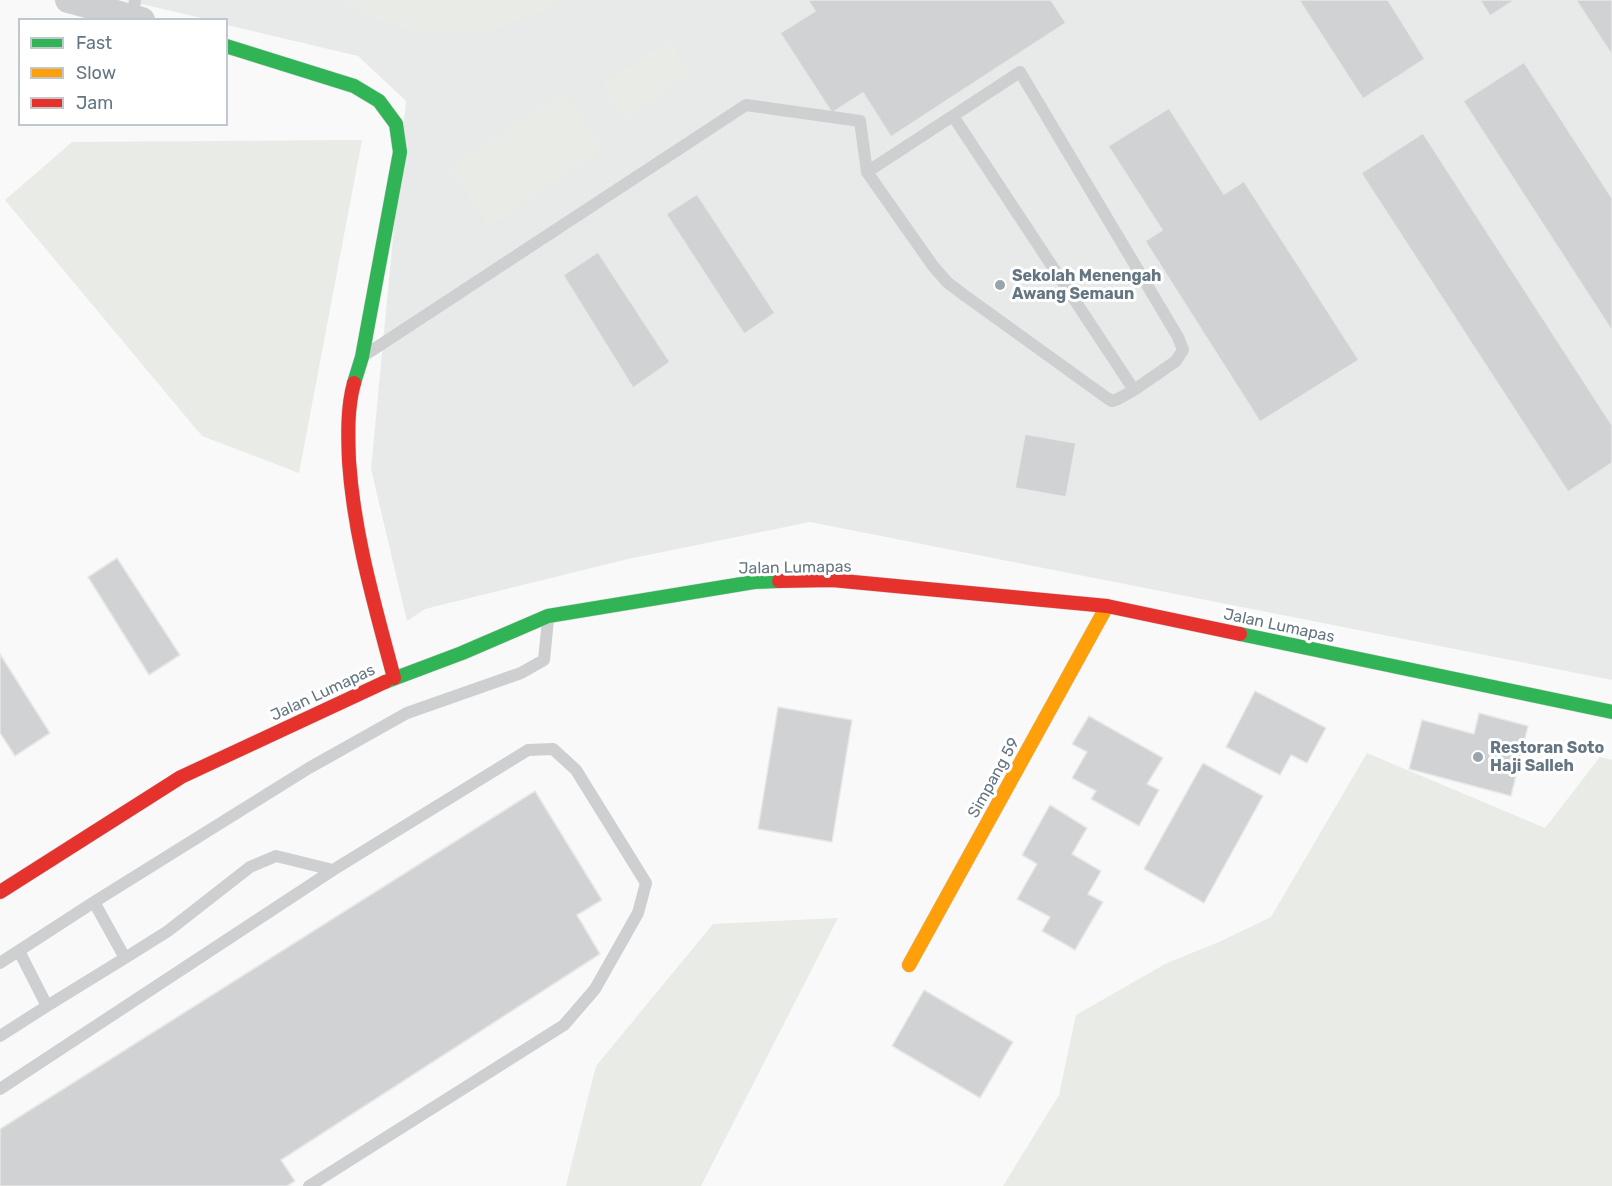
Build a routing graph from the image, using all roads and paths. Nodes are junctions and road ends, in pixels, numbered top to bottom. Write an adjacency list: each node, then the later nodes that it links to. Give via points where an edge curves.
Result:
1 (68, 0): 2 (street)
2 (137, 12)
3 (228, 47): 6 (main road, via 354,86 379,101 396,124 400,152)
4 (953, 116): 5 (lane); 7 (lane); 7 (lane, via 1020,72 1183,350 1176,361)
5 (867, 172): 6 (lane, via 860,121 746,105); 7 (lane, via 947,282 1112,401)
6 (362, 357): 10 (main road, via 351,395 351,487 359,543)
7 (1134, 390)
8 (1107, 606): 9 (main road, Jalan Lumapas, via 821,580 754,582); 11 (main road, Jalan Lumapas); 18 (main road, Simpang 59)
9 (548, 616): 10 (main road, Jalan Lumapas); 14 (lane, via 544,660 521,673 407,713 309,768)
10 (394, 678): 13 (main road, Jalan Lumapas, via 182,777)
11 (1612, 712)
12 (333, 870): 16 (lane, via 276,856 250,867 168,931); 21 (lane); 22 (lane, via 528,750 553,749 576,770 646,883 638,914 595,989 564,1025)
13 (0, 892)
14 (94, 902): 15 (lane); 16 (lane)
15 (19, 951): 17 (lane); 19 (lane)
16 (125, 958): 19 (lane)
17 (0, 963)
18 (909, 965)
19 (47, 1006): 20 (lane)
20 (0, 1036)
21 (0, 1089)
22 (309, 1186)

